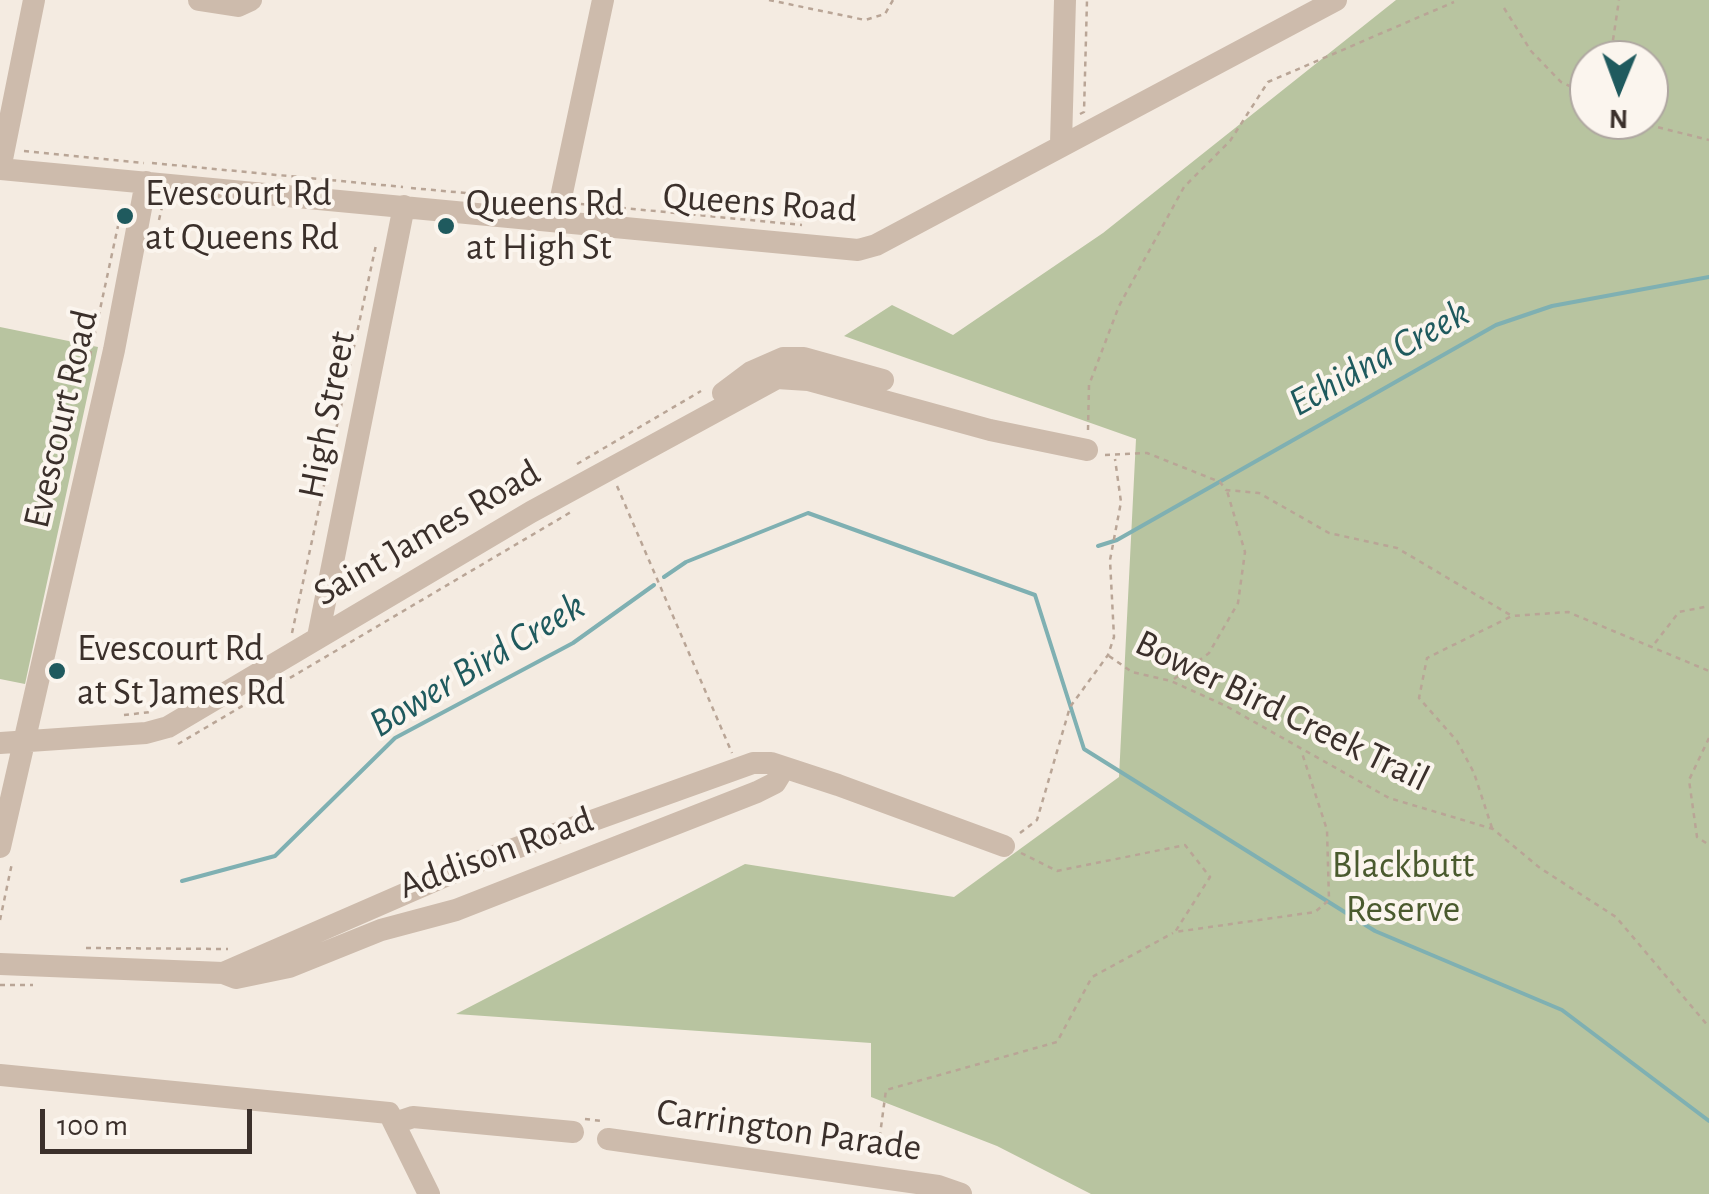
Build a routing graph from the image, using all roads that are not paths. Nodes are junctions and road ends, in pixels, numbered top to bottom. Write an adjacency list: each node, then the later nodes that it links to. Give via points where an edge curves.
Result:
1 (34, 0): 8 (street)
2 (199, 0): 3 (street, via 238,6)
3 (251, 0)
4 (603, 0): 11 (street)
5 (1065, 0): 7 (street)
6 (1336, 0): 7 (street, Queens Road)
7 (1062, 143): 11 (street, Queens Road, via 868,249)
8 (0, 169): 9 (street, Queens Road)
9 (146, 182): 10 (street, Queens Road); 16 (street, Evescourt Road, via 114,350)
10 (404, 206): 11 (street, Queens Road); 15 (street, High Street)
11 (556, 221)
12 (883, 380): 13 (street, Saint James Road, via 783,358)
13 (708, 400): 14 (street, Saint James Road, via 790,377); 15 (street, Saint James Road)
14 (1087, 450)
15 (318, 637): 16 (street, Saint James Road, via 168,727)
16 (12, 744): 18 (street, Evescourt Road)
17 (783, 770): 19 (street, Addison Road); 21 (street, Addison Road, via 771,763 738,768 480,861); 21 (street, Addison Road, via 757,792 456,910 289,967 236,978)
18 (0, 846)
19 (1004, 846)
20 (0, 964): 21 (street, Addison Road)
21 (223, 973)
22 (0, 1075): 23 (street, via 389,1113)
23 (387, 1124): 24 (street, via 413,1117); 26 (street); 27 (street)
24 (573, 1132)
25 (608, 1139): 28 (street, Carrington Parade)
26 (413, 1194)
27 (429, 1194)
28 (959, 1194)

